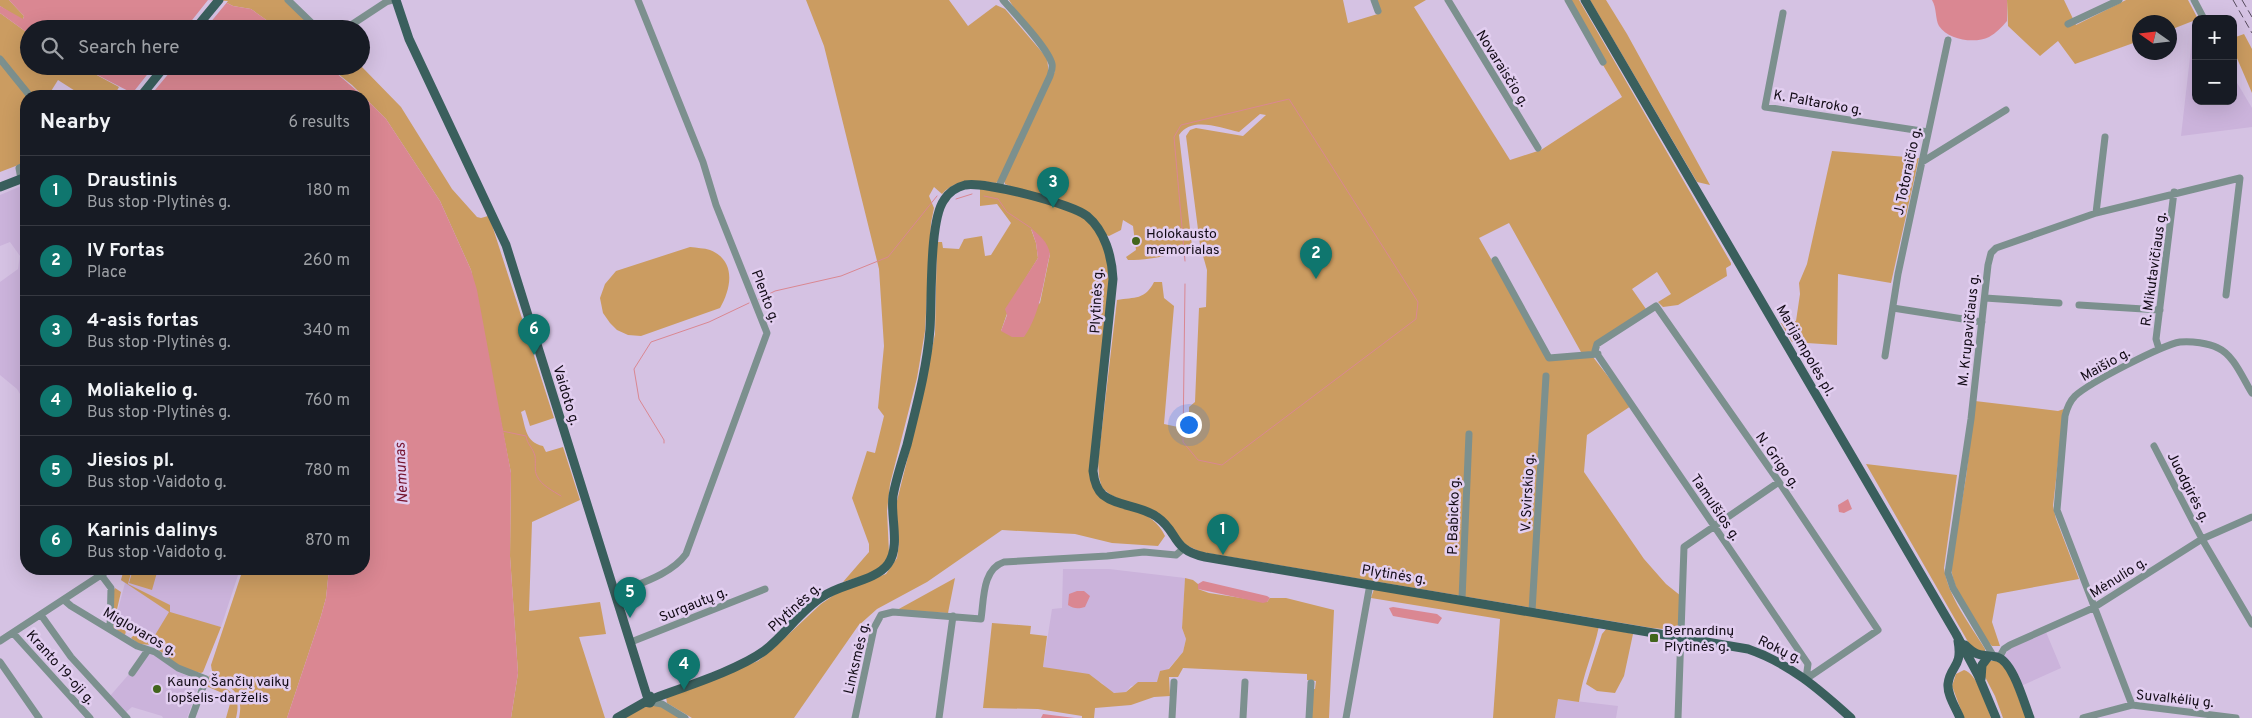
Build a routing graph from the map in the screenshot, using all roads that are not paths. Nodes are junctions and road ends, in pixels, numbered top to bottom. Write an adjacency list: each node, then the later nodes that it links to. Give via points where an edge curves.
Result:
1 (219, 0): 15 (main road)
2 (288, 0): 16 (street)
3 (394, 0): 17 (street); 58 (main road, Vaidoto g., via 409,39 506,245)
4 (638, 0): 58 (street, Plento g., via 767,333 686,554 668,570)
5 (1003, 0): 32 (street, via 1041,46 1053,67)
6 (1374, 0): 12 (street)
7 (1448, 0): 28 (street, Novaraisčio g.)
8 (1568, 0): 21 (street)
9 (1585, 0): 69 (main road, Marijampolės pl.)
10 (2119, 0): 18 (street)
11 (2194, 0): 14 (street)
12 (1378, 11)
13 (1783, 14): 26 (street, K. Paltaroko g., via 1765,108)
14 (2202, 15)
15 (202, 20)
16 (309, 20)
17 (359, 20)
18 (2068, 24)
19 (1948, 40): 26 (street, J. Totoraičio g.)
20 (0, 59): 23 (street)
21 (1603, 62)
22 (158, 75): 24 (main road)
23 (25, 90)
24 (146, 90)
25 (2006, 110): 29 (street)
26 (1928, 132): 29 (street, J. Totoraičio g.)
27 (2105, 137): 34 (street)
28 (1538, 148)
29 (1922, 162): 40 (street, J. Totoraičio g.)
30 (20, 179): 31 (main road)
31 (0, 187)
32 (998, 188): 54 (main road, Plytinės g., via 1075,209 1094,224 1104,240 1110,254 1113,279 1093,471 1095,483 1104,496 1159,518); 82 (main road, Plytinės g., via 972,185 958,188 945,199 937,216 930,331 914,417 894,494 894,546 889,563 874,575 820,597 771,646 755,657)
33 (2174, 192): 34 (street, M. Krupavičiaus g.); 36 (street, M. Krupavičiaus g., via 2240,178); 41 (street, R. Mikutavičiaus g.)
34 (2096, 213): 37 (street, M. Krupavičiaus g., via 1996,248 1988,265)
35 (1495, 260): 44 (street, via 1550,358)
36 (2226, 295)
37 (1985, 298): 38 (street); 42 (street, M. Krupavičiaus g.)
38 (2059, 303)
39 (2079, 305): 41 (street)
40 (1893, 308): 42 (street); 45 (street, J. Totoraičio g.)
41 (2160, 310): 43 (street, R. Mikutavičiaus g., via 2156,339)
42 (1982, 322): 73 (street, M. Krupavičiaus g., via 1948,573 1952,588)
43 (2159, 349): 47 (street, Maišio g., via 2182,342 2220,348 2237,367); 61 (street, Maišio g., via 2085,388 2066,410 2057,510)
44 (1597, 353): 50 (street, N. Grigo g., via 1597,344 1656,306); 52 (street, Tamulšios g.)
45 (1885, 356)
46 (1546, 376): 62 (street, V. Svirskio g.)
47 (2252, 393)
48 (1469, 434): 59 (street, P. Babicko g.)
49 (2154, 446): 53 (street, Juodgirės g.)
50 (1779, 482): 52 (street); 78 (street, N. Grigo g., via 1878,630)
51 (2252, 517): 53 (street, Mėnulio g.)
52 (1714, 525): 68 (street, via 1684,547); 78 (street, Tamulšios g., via 1808,664)
53 (2202, 540): 61 (street, Mėnulio g.); 65 (street, Juodgirės g.)
54 (1183, 549): 56 (main road, Plytinės g., via 1205,557); 64 (street, Linksmės g., via 1176,555 1144,552 997,564 990,572 981,620)
55 (102, 576): 60 (street); 66 (street, via 110,588)
56 (1370, 584): 59 (main road, Plytinės g.); 95 (street)
57 (765, 589): 71 (street, Surgautų g.)
58 (615, 594): 71 (main road, Vaidoto g.)
59 (1462, 599): 62 (main road, Plytinės g.)
60 (64, 600): 63 (street); 66 (street, Miglovaros g.)
61 (2093, 608): 73 (street, Mėnulio g., via 2010,645); 83 (street, Maišio g.)
62 (1532, 611): 68 (main road, Plytinės g.)
63 (41, 615): 67 (street); 87 (street, via 71,657)
64 (953, 616): 90 (street, Linksmės g., via 893,612 878,618); 91 (street)
65 (2252, 624)
66 (110, 629): 72 (street, Miglovaros g.)
67 (13, 633): 70 (street); 86 (street, Kranto 19-oji g.)
68 (1681, 637): 78 (main road, Rokų g., via 1748,649 1774,659); 96 (street)
69 (1958, 637): 73 (main road, via 1975,654); 75 (main road, via 1960,656); 77 (main road, Marijampolės pl.)
70 (0, 641)
71 (631, 642): 82 (main road, Vaidoto g.)
72 (148, 650): 76 (street); 84 (street, Miglovaros g., via 178,668 206,679)
73 (1994, 657): 77 (main road, via 1982,665); 100 (main road, via 2008,665)
74 (0, 662): 85 (street)
75 (1953, 672): 77 (main road, via 1966,668); 98 (main road, via 1948,690)
76 (132, 673)
77 (1979, 678): 99 (main road, Marijampolės pl.)
78 (1806, 679): 97 (main road, Rokų g.)
79 (1174, 682): 92 (street)
80 (1245, 682): 93 (street)
81 (1311, 683): 94 (street)
82 (649, 700): 88 (main road, Plytinės g.); 89 (street)
83 (2132, 705): 101 (street, Suvalkėlių g.); 102 (street, Suvalkėlių g.)
84 (192, 717)
85 (39, 718)
86 (90, 718)
87 (127, 718)
88 (617, 718)
89 (685, 718)
90 (855, 718)
91 (939, 718)
92 (1172, 718)
93 (1243, 718)
94 (1309, 718)
95 (1346, 718)
96 (1678, 718)
97 (1851, 718)
98 (1960, 718)
99 (1996, 718)
100 (2030, 718)
101 (2083, 718)
102 (2236, 718)

